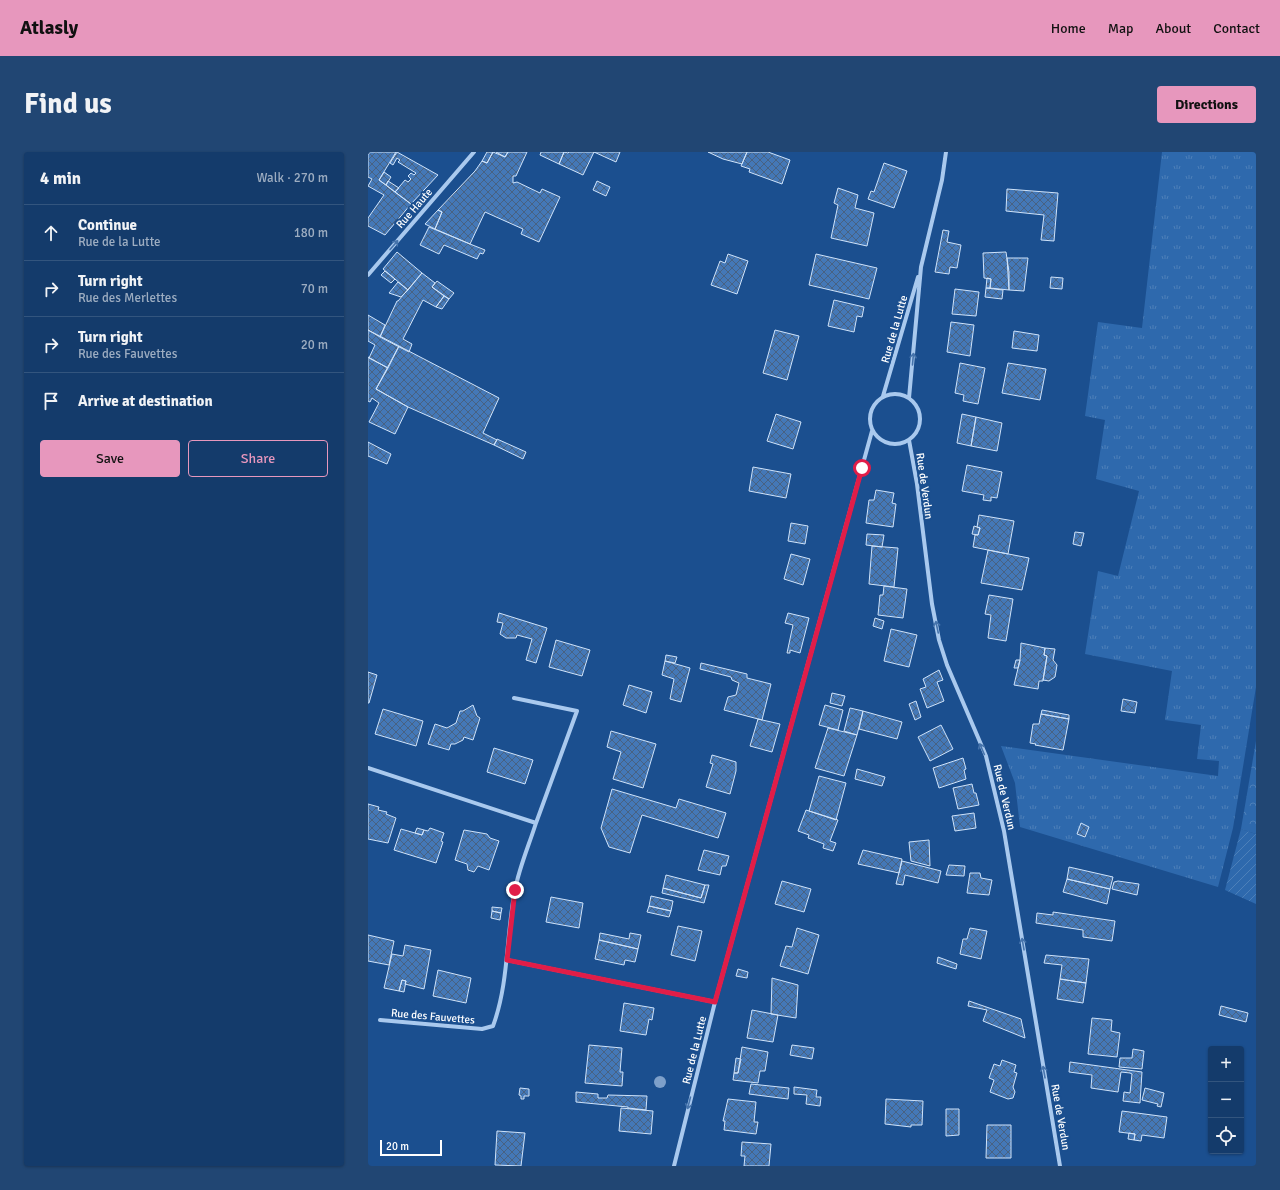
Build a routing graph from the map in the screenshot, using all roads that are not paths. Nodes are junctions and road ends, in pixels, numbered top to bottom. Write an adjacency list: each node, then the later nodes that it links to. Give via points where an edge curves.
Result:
1 (474, 152): 4 (street, Rue Haute, one-way to 1)
2 (946, 152): 3 (street, via 942,180)
3 (921, 267): 5 (street, Rue de la Lutte); 6 (street, one-way to 3)
4 (368, 275)
5 (883, 396): 6 (street, via 897,394); 7 (street, via 877,401 870,415)
6 (909, 398): 8 (street, Rue de Verdun, via 915,404 920,419)
7 (872, 431): 8 (street, Rue de Verdun, via 885,442 902,443); 13 (street, Rue de la Lutte)
8 (910, 440): 16 (street, Rue de Verdun, one-way to 8, via 1004,831 986,756 939,640)
9 (514, 698): 11 (street, Rue des Fauvettes, via 577,712)
10 (368, 768): 11 (street)
11 (536, 823): 12 (street, Rue des Fauvettes, via 515,890)
12 (507, 960): 13 (street); 14 (street, Rue des Fauvettes, via 493,1026 482,1029)
13 (715, 1002): 15 (street, Rue de la Lutte, one-way to 15)
14 (380, 1020)
15 (674, 1166)
16 (1060, 1166)

